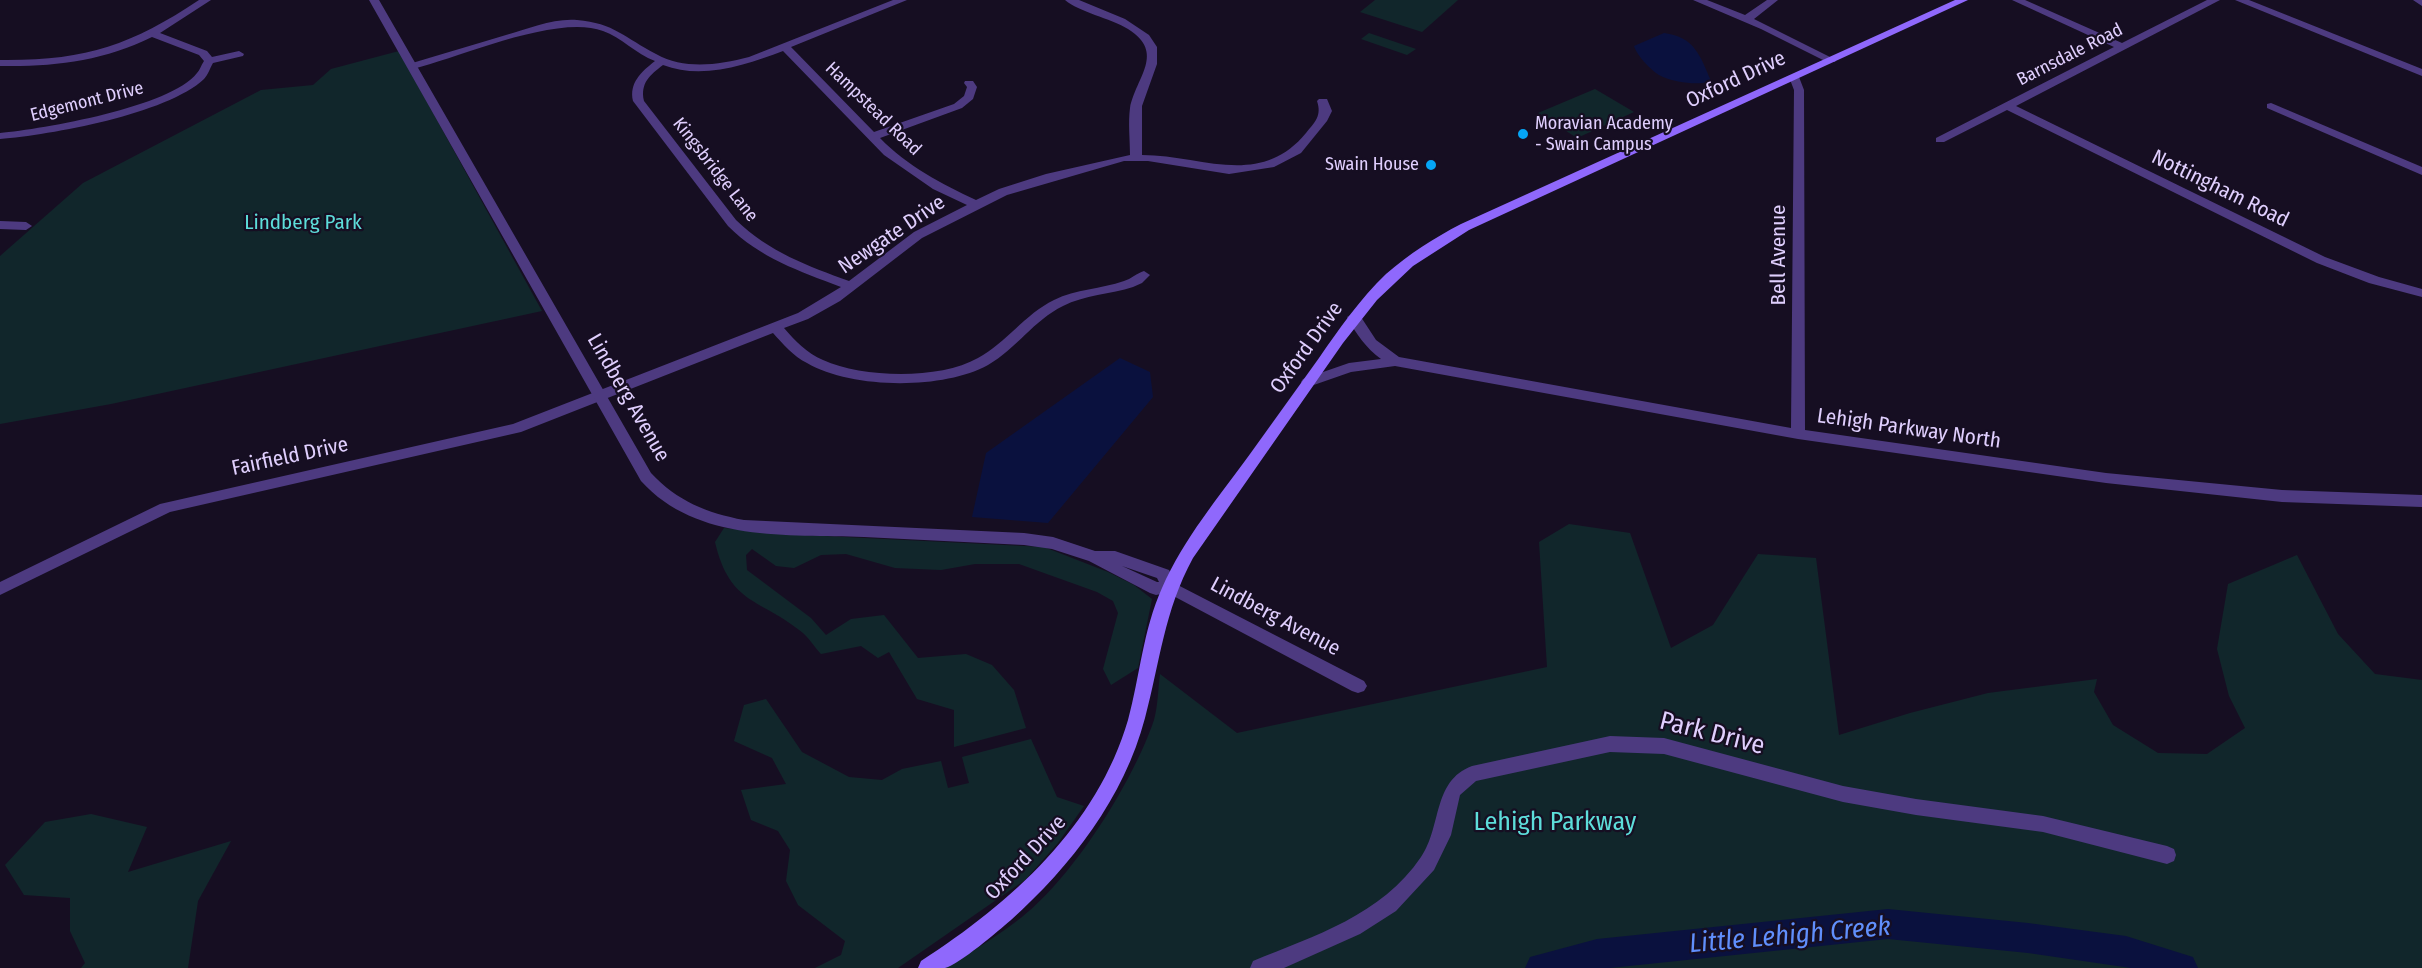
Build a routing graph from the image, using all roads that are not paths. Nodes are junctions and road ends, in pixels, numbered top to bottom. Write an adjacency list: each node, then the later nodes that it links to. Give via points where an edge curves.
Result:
1 (206, 0): 14 (street)
2 (374, 0): 22 (street, Lindberg Avenue)
3 (902, 0): 16 (street)
4 (1070, 0): 32 (street, via 1133,27 1152,46 1153,61 1135,113)
5 (1698, 0): 13 (street)
6 (1773, 0): 13 (street)
7 (1963, 0): 18 (main road, Oxford Drive)
8 (2017, 0): 15 (street)
9 (2215, 0): 15 (street, Barnsdale Road)
10 (2240, 0): 23 (street)
11 (2418, 0): 12 (street)
12 (2422, 3)
13 (1747, 19): 18 (street)
14 (150, 33): 19 (street, via 203,53); 21 (street, via 83,59 45,64)
15 (2122, 46): 27 (street, Barnsdale Road)
16 (785, 47): 20 (street, via 726,66 698,68); 30 (street, Hampstead Road)
17 (239, 54): 19 (street)
18 (1831, 60): 24 (main road, Oxford Drive)
19 (208, 61): 29 (street, Edgemont Drive, via 205,71 194,81 140,108 48,130)
20 (662, 61): 22 (street, via 614,31 575,23 538,29); 38 (street, Kingsbridge Lane, via 639,82 639,101 732,223 757,246)
21 (0, 63)
22 (412, 66): 44 (street, Lindberg Avenue)
23 (2422, 73)
24 (1794, 77): 40 (main road, Oxford Drive, via 1444,238 1391,277); 45 (street, Bell Avenue, via 1799,90)
25 (969, 83): 30 (street, via 969,97 958,106)
26 (1323, 100): 32 (street, Newgate Drive, via 1326,111 1317,127 1291,156 1270,165 1229,170)
27 (2007, 106): 31 (street, Barnsdale Road); 39 (street, Nottingham Road, via 2305,253 2374,280)
28 (2271, 106): 33 (street)
29 (0, 136)
30 (872, 137): 34 (street, Hampstead Road, via 920,176)
31 (1941, 140)
32 (1136, 157): 34 (street, Newgate Drive, via 1050,177)
33 (2422, 171)
34 (975, 204): 38 (street, Newgate Drive, via 918,235)
35 (0, 225): 36 (street)
36 (26, 226)
37 (1144, 275): 41 (street, via 1135,283 1058,303 982,362 953,374 868,376 830,368 804,355)
38 (851, 286): 41 (street, Newgate Drive, via 822,306)
39 (2422, 293)
40 (1354, 317): 42 (street, Lehigh Parkway North, via 1378,352); 43 (main road, Oxford Drive)
41 (776, 327): 44 (street, Newgate Drive)
42 (1395, 361): 43 (street, Lehigh Parkway North, via 1349,368); 45 (street, Lehigh Parkway North)
43 (1308, 382): 47 (main road, Oxford Drive, via 1191,548)
44 (600, 395): 47 (street, Lindberg Avenue, via 654,487 692,512 721,522 1053,543 1095,556 1115,557 1163,574); 48 (street, Fairfield Drive, via 490,436 174,506)
45 (1798, 434): 46 (street, Lehigh Parkway North, via 2106,478 2282,496)
46 (2422, 501)
47 (1170, 587): 49 (street, Lindberg Avenue); 51 (main road, Oxford Drive, via 1136,722 1119,765 1085,825 1048,871 1004,914)
48 (0, 589)
49 (1358, 686)
50 (2167, 855): 52 (street, Park Drive, via 2043,824 1852,796 1664,746 1610,744 1472,774 1462,780 1449,799 1438,845 1414,881 1366,921)
51 (928, 968)
52 (1260, 968)

